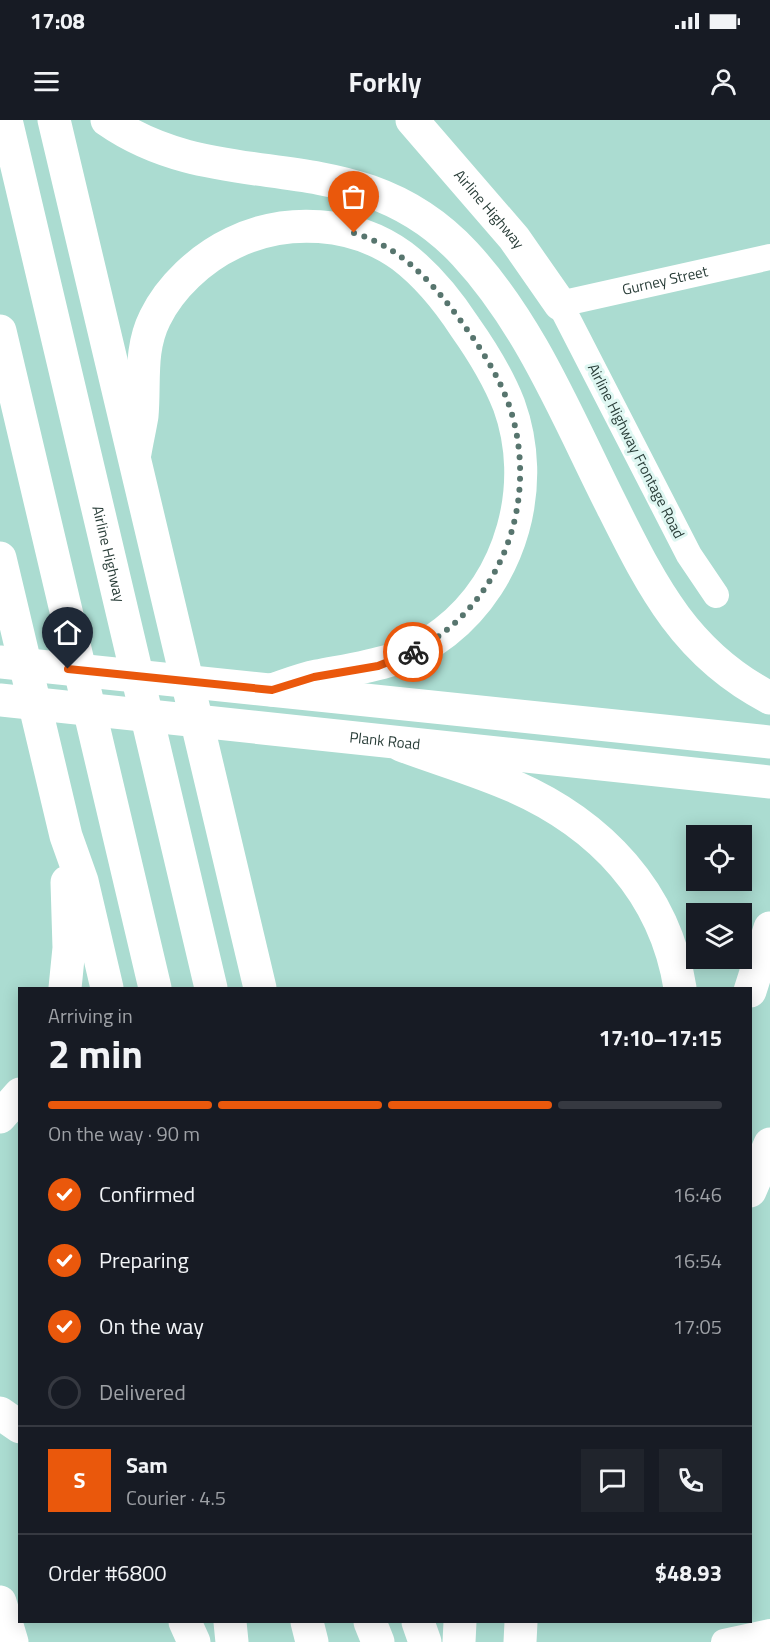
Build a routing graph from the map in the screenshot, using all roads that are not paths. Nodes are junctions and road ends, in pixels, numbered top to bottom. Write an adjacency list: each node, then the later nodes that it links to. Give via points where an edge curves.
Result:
1 (6, 120): 23 (main road, Airline Highway)
2 (54, 120): 8 (main road)
3 (107, 120): 13 (main road, via 143,142 173,153 368,189 410,208 437,227 481,273 523,335 664,604 714,660)
4 (412, 120): 6 (main road, Airline Highway, via 514,238)
5 (770, 257): 6 (street, Gurney Street)
6 (560, 304): 10 (street, Airline Highway Frontage Road, via 689,555)
7 (0, 331): 22 (main road)
8 (135, 453): 12 (main road, via 142,415 146,345 150,328 165,301 221,249 282,226 314,226 354,233 374,239 404,257 444,297 495,375 518,437 520,493 513,530 486,587 444,633 405,656 378,666 314,677); 24 (main road)
9 (0, 558): 18 (main road)
10 (716, 595)
11 (0, 662): 12 (main road)
12 (272, 690): 15 (main road)
13 (770, 698)
14 (0, 700): 16 (main road, Plank Road)
15 (770, 742)
16 (401, 745): 17 (main road, Plank Road); 25 (main road, via 519,789 557,808 596,835 628,869 655,909 666,931)
17 (770, 782)
18 (66, 836): 20 (main road, via 69,948); 21 (main road, via 82,881)
19 (770, 928): 26 (main road)
20 (65, 987)
21 (108, 987)
22 (155, 987)
23 (211, 987)
24 (260, 987)
25 (680, 987)
26 (751, 987)
27 (18, 1096): 28 (main road)
28 (0, 1117)
29 (770, 1144): 30 (main road)
30 (752, 1186)
31 (0, 1413): 32 (main road)
32 (18, 1426)
33 (0, 1602): 43 (main road)
34 (185, 1623): 44 (main road)
35 (230, 1623): 45 (main road)
36 (307, 1623): 46 (main road)
37 (359, 1623): 47 (main road)
38 (370, 1623): 48 (main road)
39 (418, 1623): 49 (main road)
40 (460, 1623): 50 (main road)
41 (521, 1623): 51 (main road)
42 (770, 1632): 52 (street)
43 (12, 1642)
44 (194, 1642)
45 (232, 1642)
46 (312, 1642)
47 (364, 1642)
48 (378, 1642)
49 (425, 1642)
50 (459, 1642)
51 (520, 1642)
52 (724, 1642)

